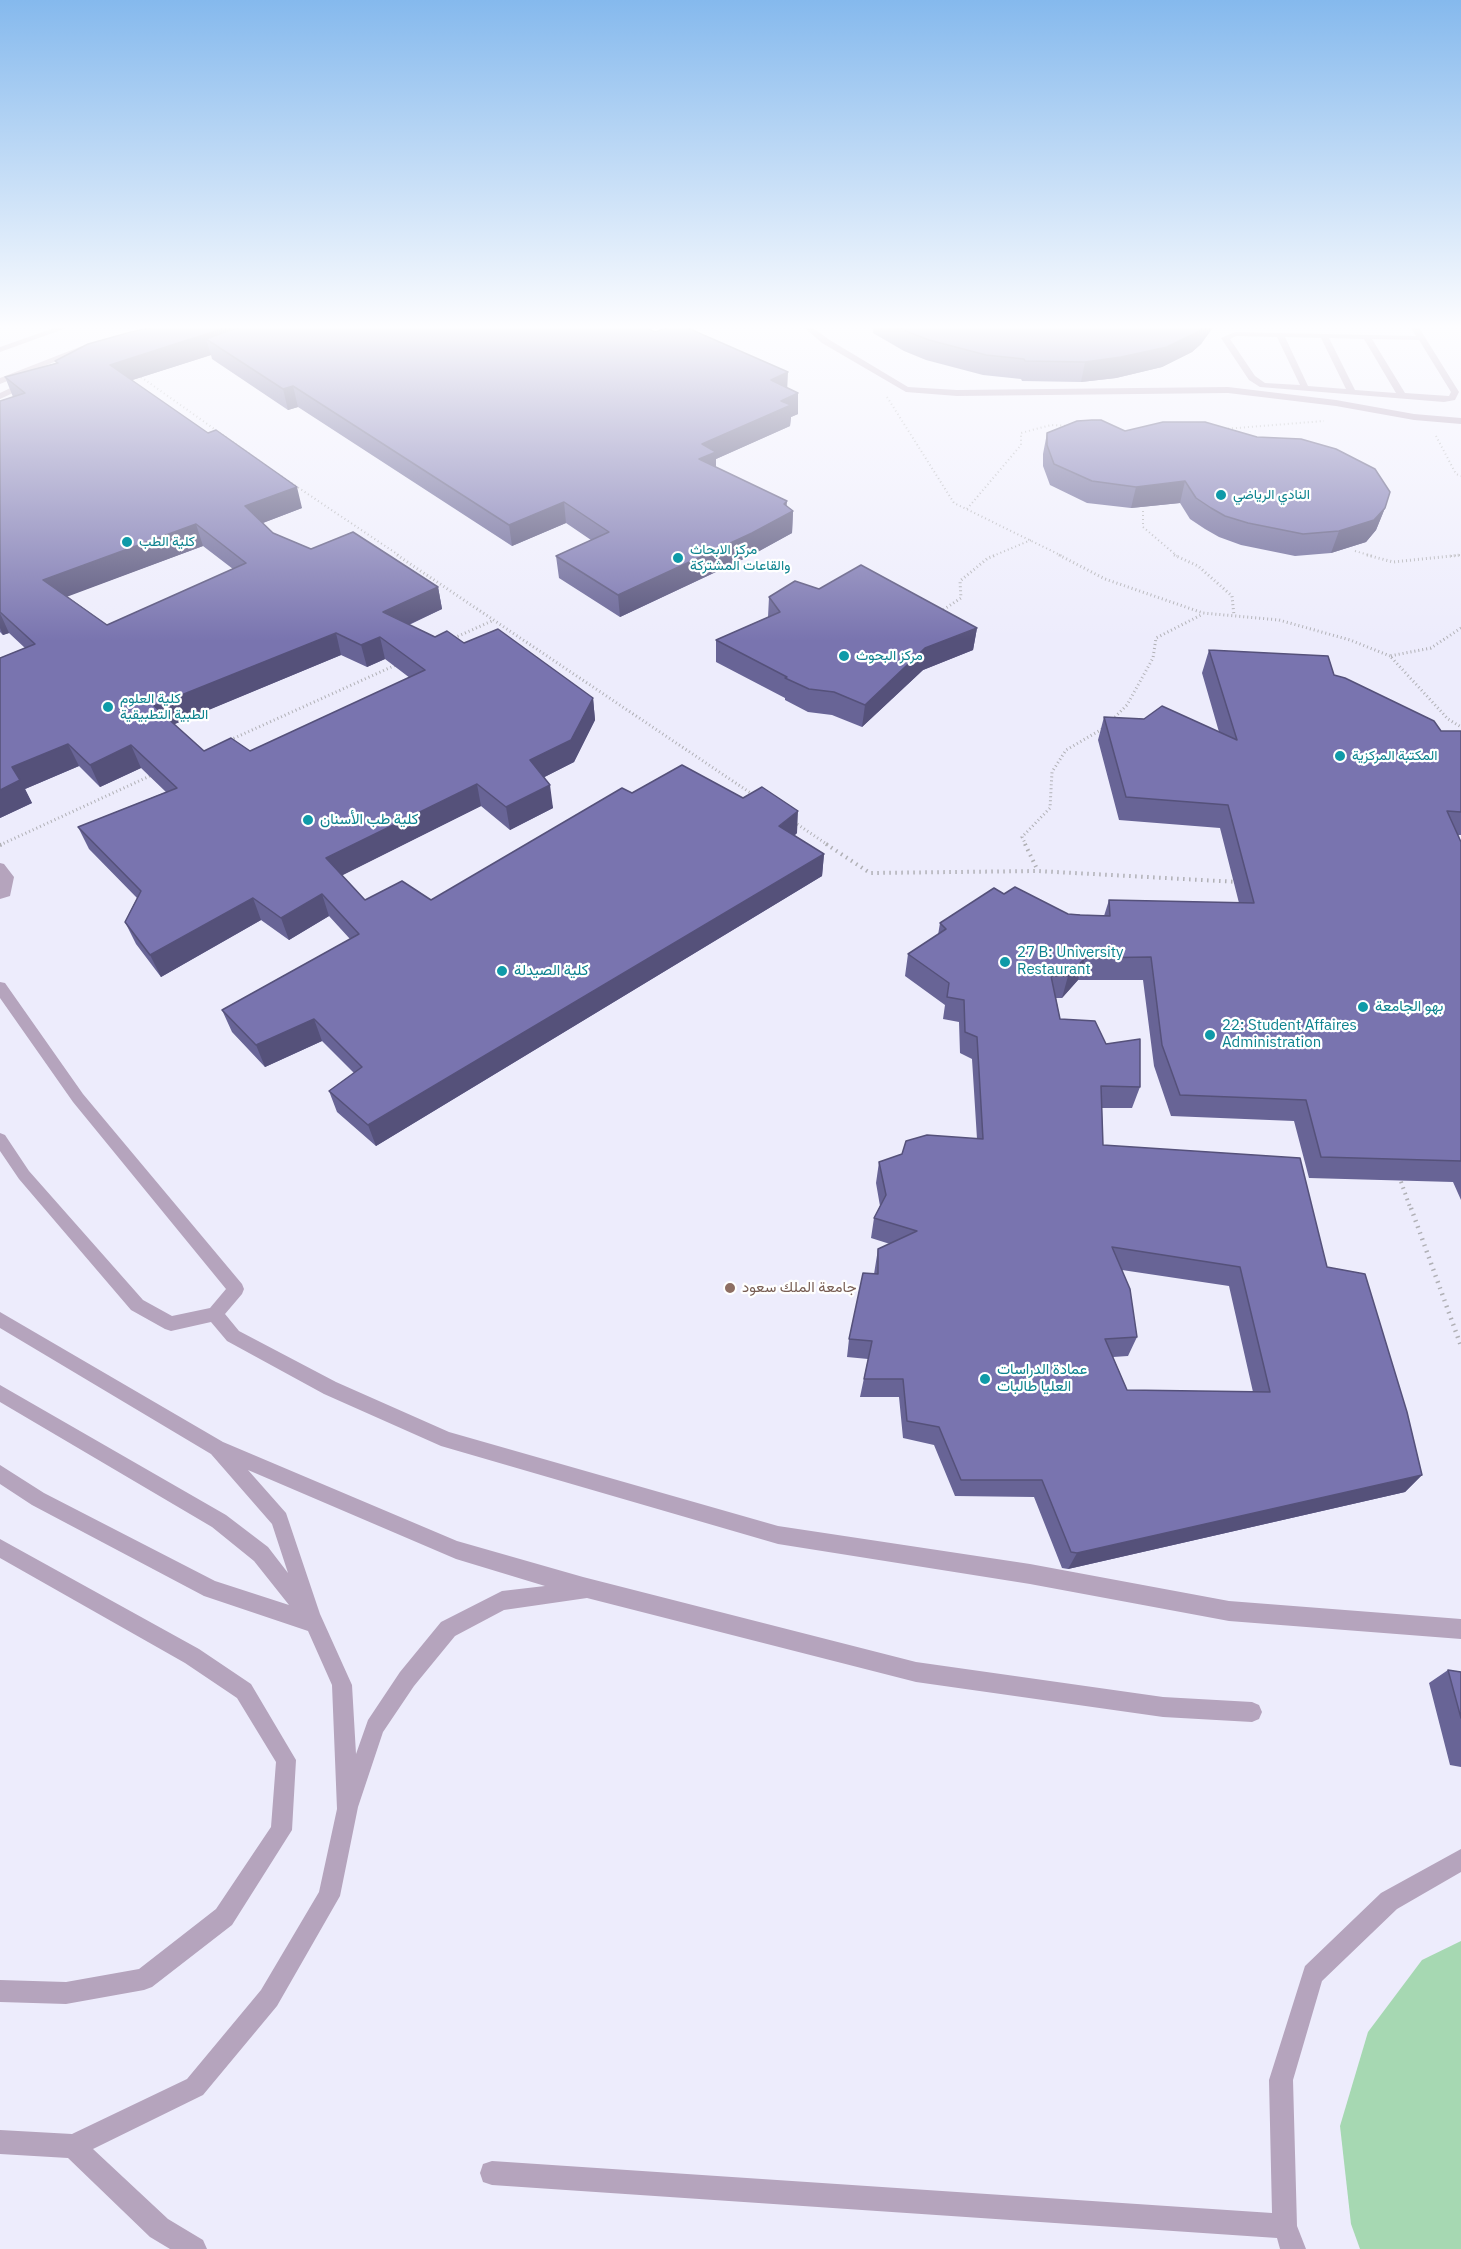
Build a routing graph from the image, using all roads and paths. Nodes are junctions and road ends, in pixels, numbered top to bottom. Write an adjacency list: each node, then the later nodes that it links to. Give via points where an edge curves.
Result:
1 (219, 431): 14 (path)
2 (907, 431): 6 (path, via 954,502)
3 (1029, 431): 6 (path, via 1021,433 1021,445)
4 (1435, 433): 5 (path, via 1456,474)
5 (1461, 476)
6 (967, 509): 8 (path)
7 (1143, 510): 12 (path, via 1143,527 1155,540 1197,566 1232,597)
8 (1031, 540): 11 (path, via 1105,579); 13 (path, via 988,558 960,581 961,598)
9 (1355, 551): 10 (path, via 1393,562)
10 (1461, 555)
11 (1203, 613): 12 (path); 26 (path, via 1156,638 1153,658 1127,705 1104,728 1066,750 1052,772 1050,808 1022,837)
12 (1233, 616): 17 (path, via 1279,620)
13 (933, 617)
14 (494, 620): 16 (path); 22 (path)
15 (1461, 628): 17 (path, via 1431,648)
16 (451, 640)
17 (1390, 656): 19 (path, via 1448,719)
18 (398, 664): 20 (path)
19 (1461, 727)
20 (226, 742)
21 (161, 771): 24 (path)
22 (761, 800)
23 (791, 820): 26 (path, via 870,873)
24 (0, 845)
25 (0, 867): 28 (lane, via 8,877 5,893)
26 (1038, 871): 27 (path)
27 (1246, 883)
28 (0, 895)
29 (0, 987): 32 (lane, via 78,1098 236,1288)
30 (0, 1139): 32 (lane, via 24,1175 137,1305 171,1324)
31 (1395, 1166): 34 (path)
32 (215, 1314): 41 (lane, via 232,1336 330,1388 447,1440 778,1535 1030,1574 1229,1611)
33 (0, 1319): 36 (lane)
34 (1461, 1346)
35 (0, 1394): 40 (lane, via 219,1521 261,1554)
36 (217, 1448): 39 (lane, via 456,1550); 40 (lane, via 279,1519)
37 (0, 1474): 40 (lane, via 38,1499 211,1589)
38 (0, 1548): 45 (lane, via 192,1656 244,1691 286,1760 281,1830 224,1917 144,1979 66,1993)
39 (593, 1589): 42 (lane, via 916,1672 1163,1707); 43 (lane, via 502,1601 447,1629 375,1727)
40 (315, 1623): 43 (lane, via 342,1685)
41 (1461, 1629)
42 (1252, 1712)
43 (348, 1809): 47 (lane, via 329,1896 269,1998 195,2087)
44 (1461, 1860): 49 (lane, via 1389,1901 1313,1974 1281,2080)
45 (0, 1991)
46 (0, 2142): 47 (lane)
47 (73, 2146): 50 (lane, via 159,2228)
48 (492, 2173): 49 (lane)
49 (1289, 2238)
50 (194, 2249)

